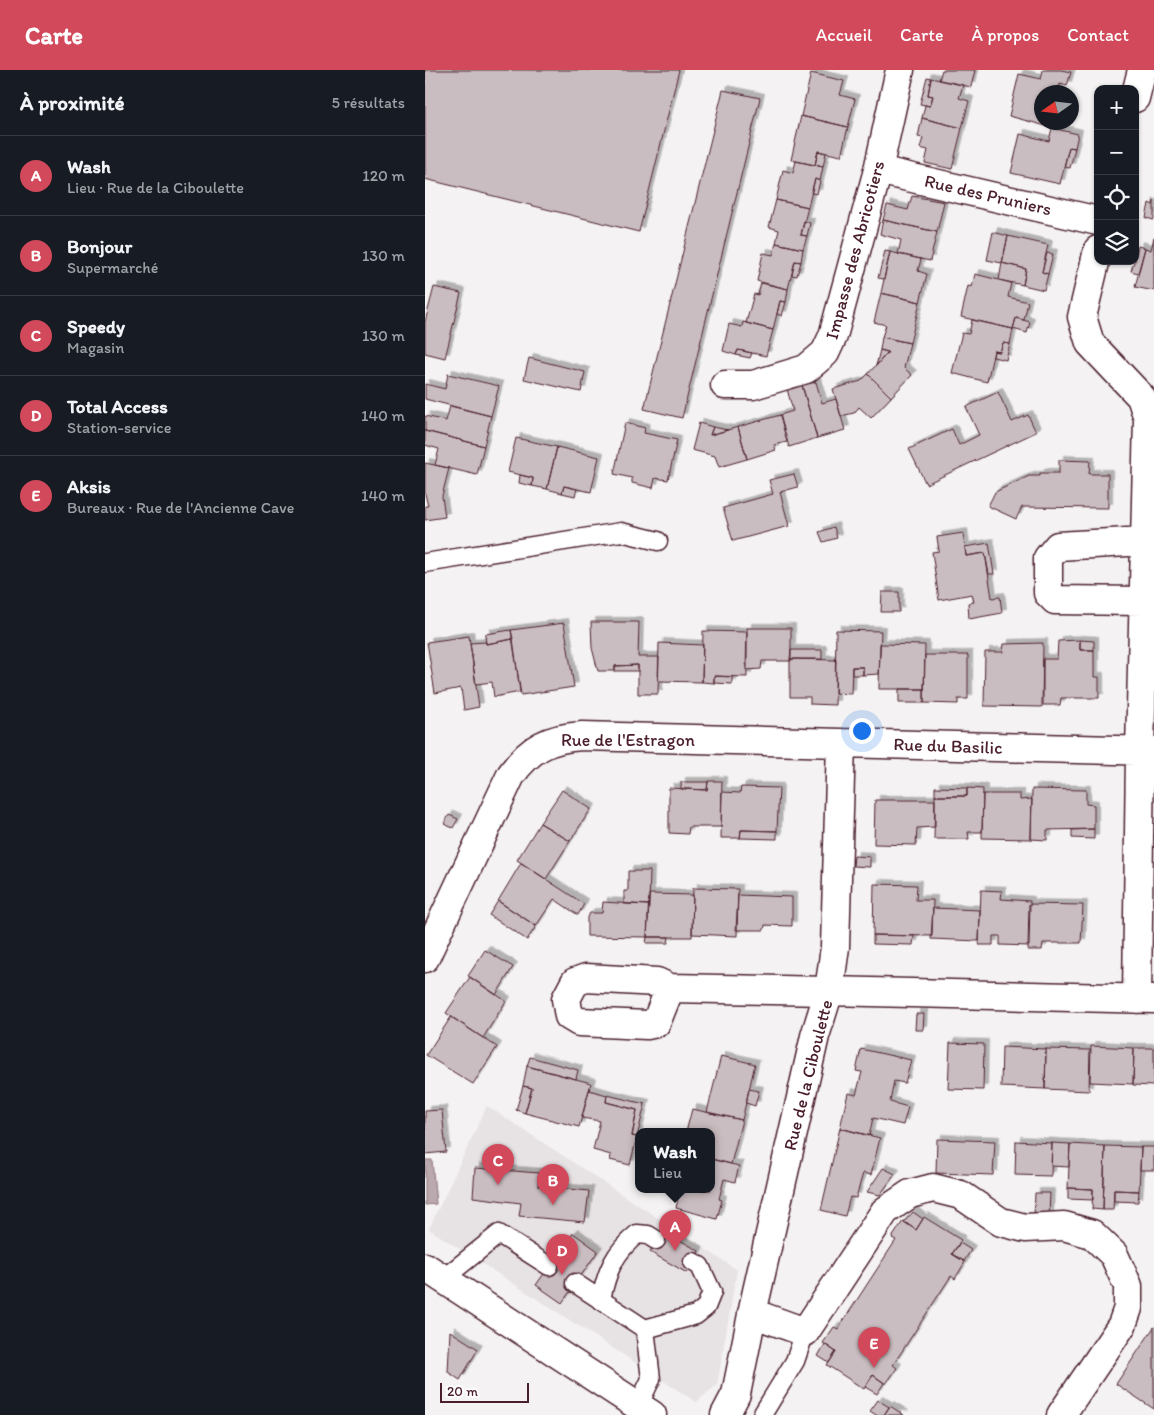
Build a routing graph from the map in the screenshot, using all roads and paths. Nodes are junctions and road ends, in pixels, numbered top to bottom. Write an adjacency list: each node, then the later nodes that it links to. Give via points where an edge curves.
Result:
1 (900, 70): 4 (street, Impasse des Abricotiers)
2 (1142, 70): 3 (street)
3 (1138, 85)
4 (878, 170): 5 (street, Rue des Pruniers); 7 (street, Impasse des Abricotiers, via 833,336 825,354 806,368 753,385)
5 (1094, 220)
6 (1094, 265): 8 (street, via 1082,317 1090,343 1141,397 1148,418)
7 (725, 385)
8 (1145, 540): 11 (street); 11 (street, via 1058,546 1048,558 1048,593 1055,600)
9 (657, 541): 10 (lane, via 621,532)
10 (425, 563)
11 (1143, 601): 13 (street)
12 (841, 743): 13 (street, Rue du Basilic); 14 (street, Rue de l'Estragon, via 582,736 547,742 519,763 511,775); 16 (street, via 835,947)
13 (1147, 751): 17 (street)
14 (425, 958)
15 (670, 988): 16 (street)
16 (829, 992): 17 (street, Rue de la Ciboulette); 24 (street, Rue de la Ciboulette, via 815,1036)
17 (1145, 999)
18 (656, 1240): 23 (lane, via 637,1234 623,1246 613,1259)
19 (693, 1262): 25 (lane, via 701,1266 712,1292 706,1307 696,1315)
20 (549, 1266): 21 (lane, via 499,1234)
21 (434, 1273): 27 (street)
22 (575, 1283): 23 (lane)
23 (601, 1299): 25 (lane)
24 (752, 1313): 26 (street); 28 (street, Rue de la Ciboulette, via 736,1394)
25 (645, 1329): 27 (lane, via 651,1379)
26 (805, 1332): 29 (lane, via 795,1361); 30 (street, via 885,1211 910,1194 933,1188 961,1195 1001,1222 1025,1228 1065,1226 1092,1234 1114,1254 1128,1286 1128,1308 1122,1325)
27 (645, 1410)
28 (725, 1415)
29 (762, 1415)
30 (1061, 1415)

